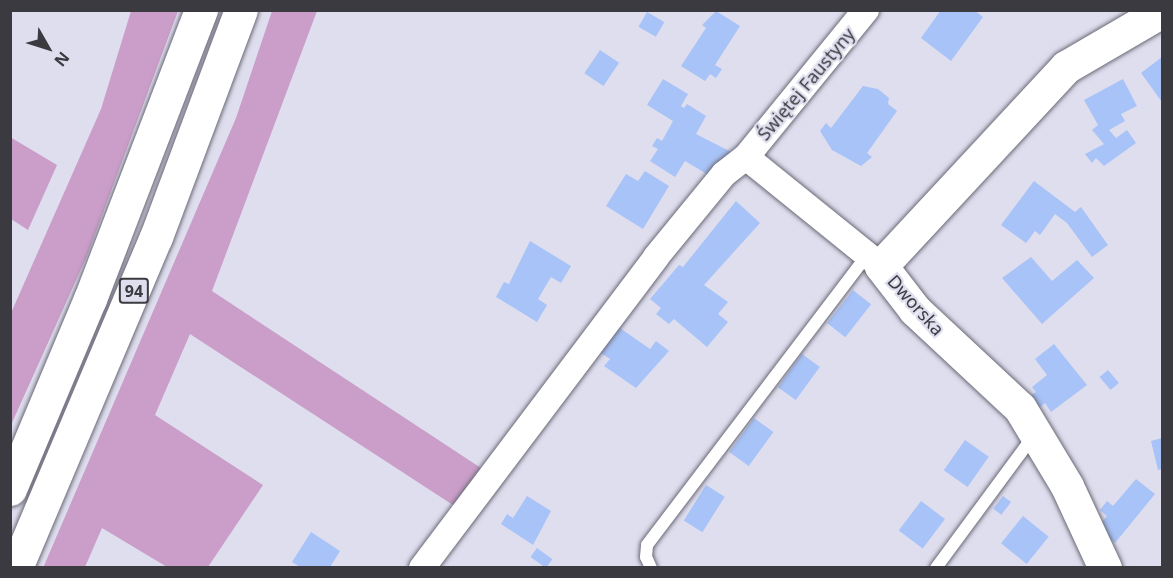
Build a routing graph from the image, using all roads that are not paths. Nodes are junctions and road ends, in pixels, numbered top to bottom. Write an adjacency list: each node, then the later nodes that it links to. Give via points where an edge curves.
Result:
1 (201, 10): 8 (main road, 94, via 94,288)
2 (241, 10): 9 (main road, 94, via 152,248)
3 (866, 10): 5 (street, Świętej Faustyny)
4 (1162, 11): 6 (main road, Dworska, via 1066,67)
5 (746, 157): 6 (street); 10 (street, Świętej Faustyny, via 718,180 656,257)
6 (874, 260): 7 (main road, Dworska, via 915,310 1020,408); 11 (lane, via 647,545 646,557)
7 (1036, 431): 12 (lane); 13 (main road, Dworska)
8 (10, 489)
9 (16, 567)
10 (422, 567)
11 (651, 567)
12 (936, 567)
13 (1105, 567)

